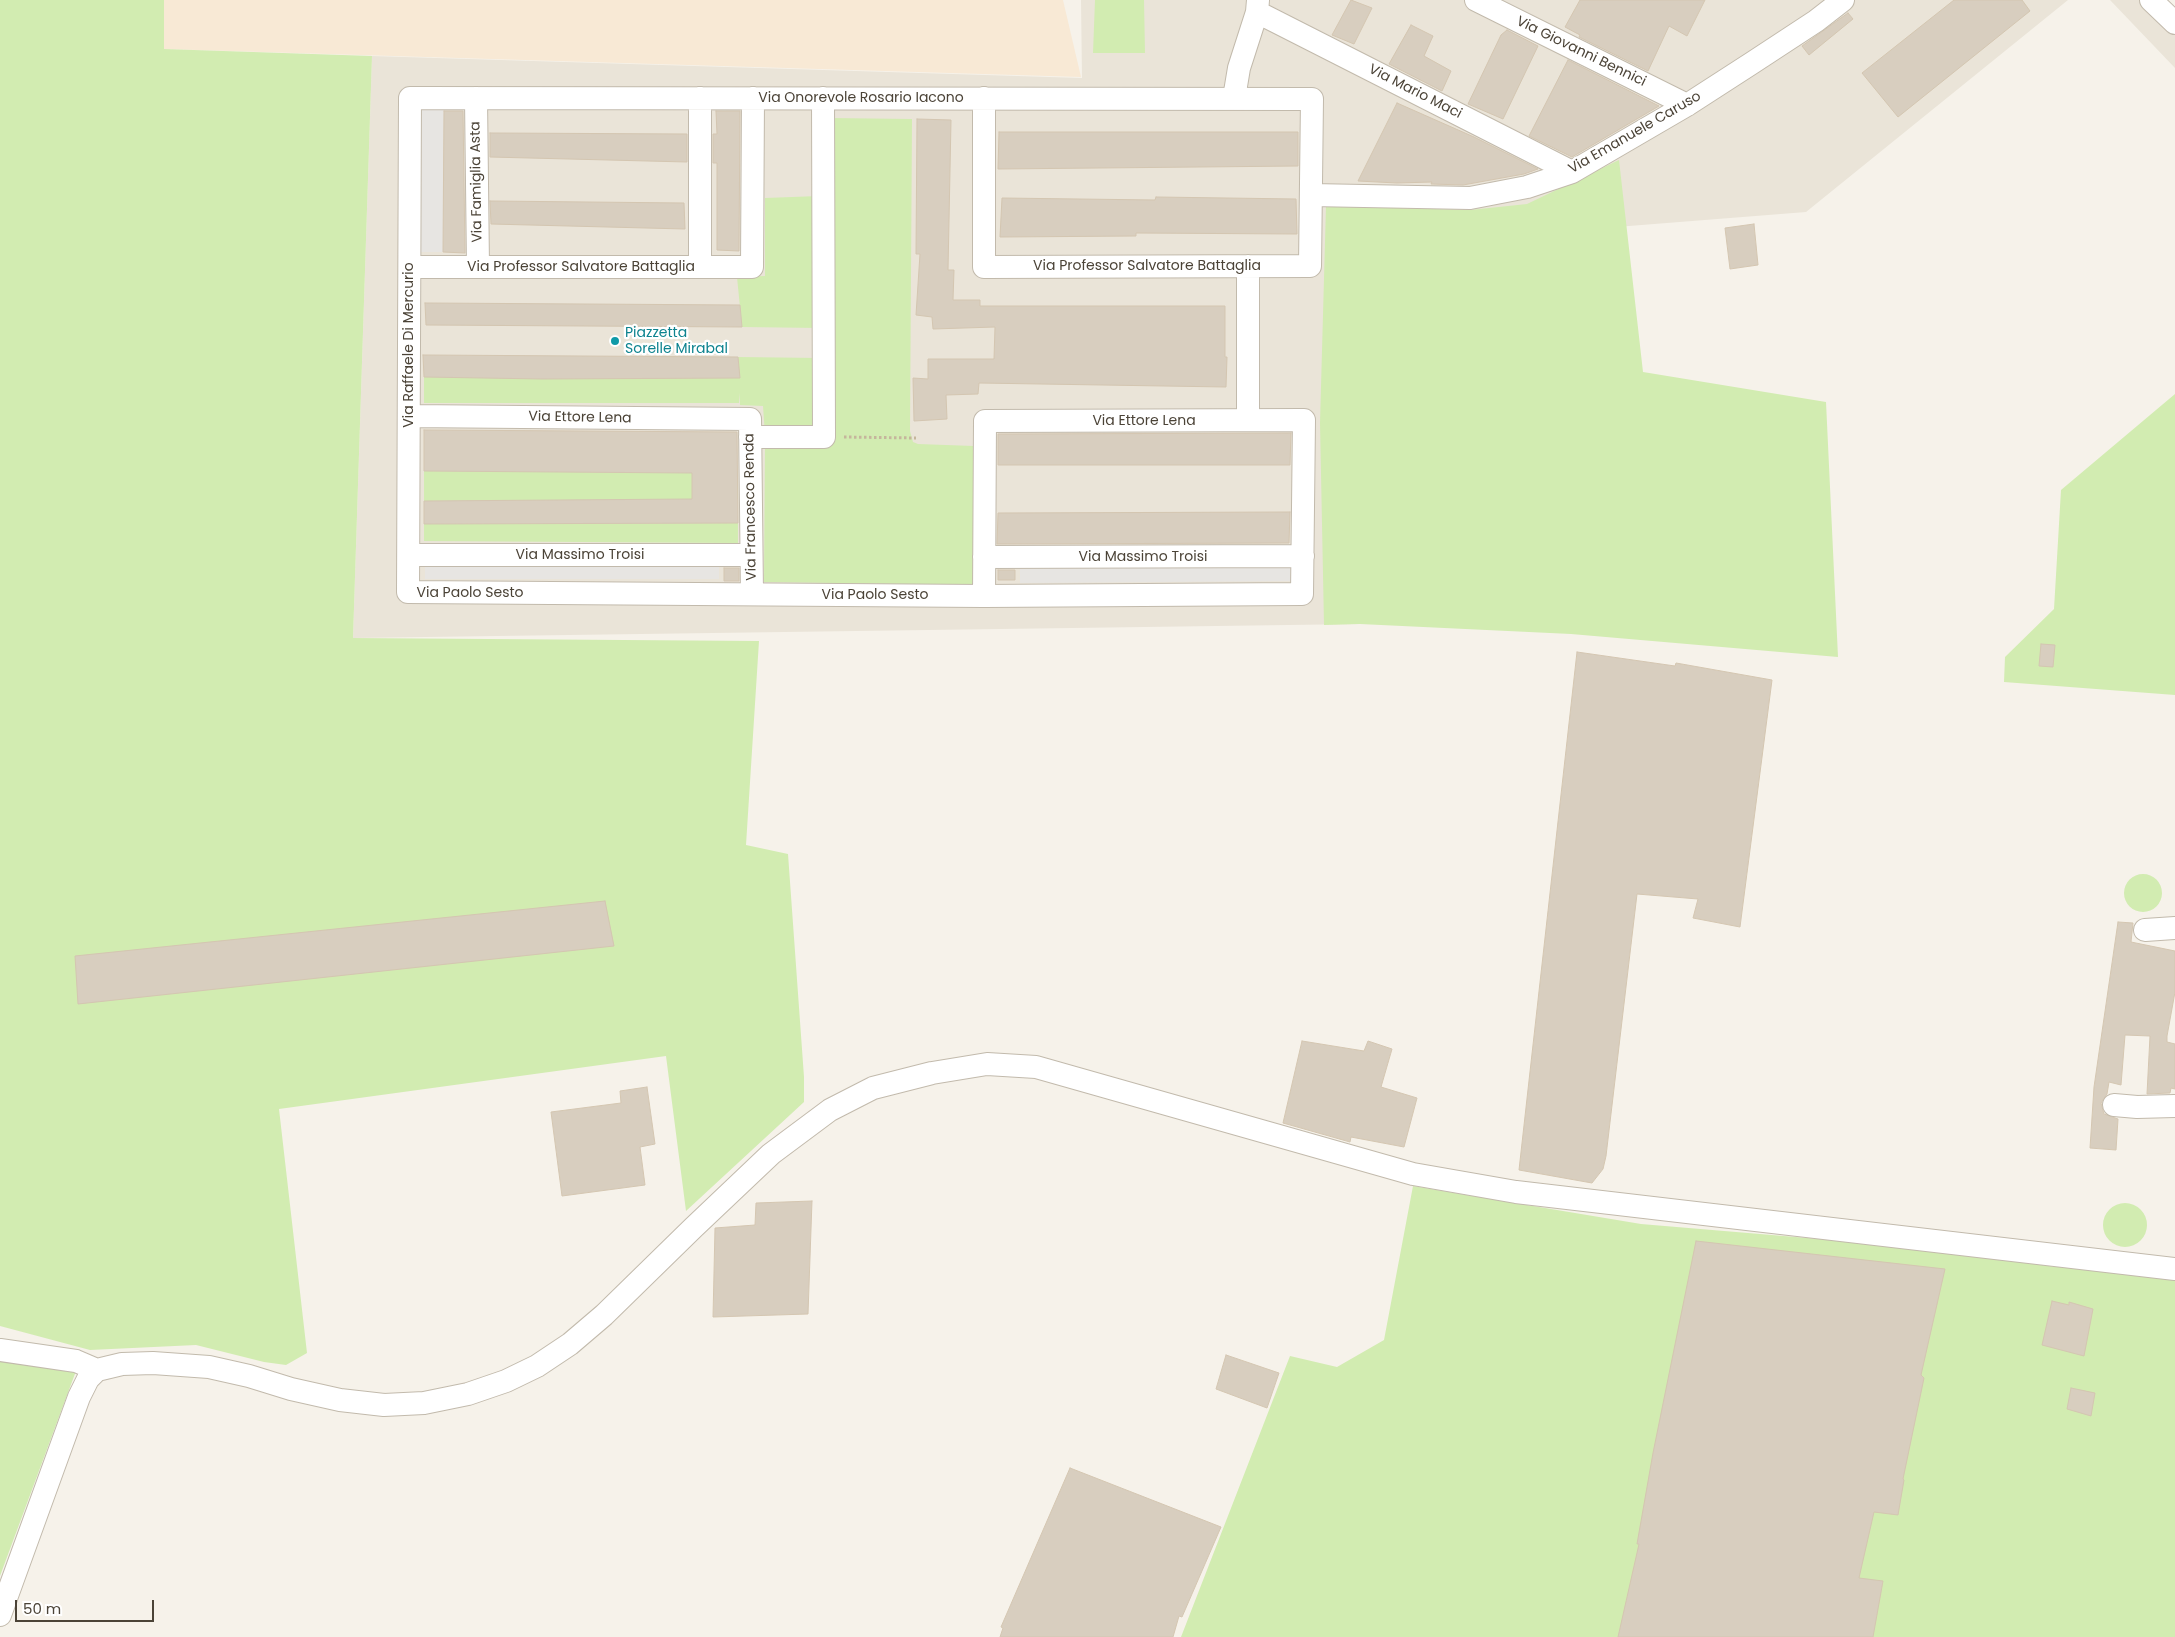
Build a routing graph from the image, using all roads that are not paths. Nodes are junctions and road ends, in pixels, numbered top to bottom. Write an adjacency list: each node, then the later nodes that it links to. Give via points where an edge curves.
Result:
1 (1476, 0): 15 (street, Via Giovanni Bennici)
2 (1843, 0): 15 (street, Via Emanuele Caruso)
3 (2151, 0): 7 (street)
4 (2171, 0): 5 (street)
5 (2175, 5)
6 (1258, 6): 14 (street, via 1239,68); 16 (street, Via Mario Maci)
7 (2175, 23)
8 (410, 98): 9 (street, Via Onorevole Rosario Iacono); 19 (street, Via Raffaele Di Mercurio)
9 (476, 98): 10 (street, Via Onorevole Rosario Iacono); 20 (street, Via Famiglia Asta)
10 (700, 98): 11 (street, Via Onorevole Rosario Iacono); 21 (street)
11 (753, 98): 12 (street, Via Onorevole Rosario Iacono); 21 (street, Via Professor Salvatore Battaglia, via 752,267)
12 (823, 98): 13 (street, Via Onorevole Rosario Iacono); 24 (street, Via Ettore Lena, via 824,437)
13 (984, 98): 14 (street, Via Onorevole Rosario Iacono); 18 (street, Via Professor Salvatore Battaglia, via 984,266)
14 (1234, 98): 17 (street, Via Onorevole Rosario Iacono, via 1312,99)
15 (1687, 105): 16 (street, Via Emanuele Caruso)
16 (1572, 172): 17 (street, Via Emanuele Caruso, via 1527,187 1470,198)
17 (1311, 195): 18 (street, Via Professor Salvatore Battaglia, via 1310,266)
18 (1248, 266): 23 (street)
19 (410, 267): 20 (street, Via Professor Salvatore Battaglia); 22 (street, Via Raffaele Di Mercurio)
20 (478, 267): 21 (street, Via Professor Salvatore Battaglia)
21 (700, 267)
22 (409, 416): 24 (street, Via Ettore Lena); 25 (street, Via Raffaele Di Mercurio)
23 (1248, 420): 27 (street, Via Ettore Lena, via 1304,420); 28 (street, Via Ettore Lena, via 984,421)
24 (750, 428): 26 (street, Via Francesco Renda)
25 (408, 555): 26 (street, Via Massimo Troisi); 29 (street, Via Raffaele Di Mercurio)
26 (752, 555): 30 (street, Via Francesco Renda)
27 (1303, 556): 28 (street, Via Massimo Troisi); 31 (street, Via Paolo Sesto, via 1302,594)
28 (984, 557): 31 (street)
29 (408, 592): 30 (street, Via Paolo Sesto)
30 (752, 594): 31 (street, Via Paolo Sesto)
31 (984, 596)
32 (2175, 928): 33 (street)
33 (2145, 930)
34 (2114, 1105): 35 (street)
35 (2175, 1106)
36 (2175, 1269): 38 (street, via 1516,1192 1413,1174 1036,1067 987,1064 932,1073 873,1088 830,1110 771,1154 570,1344 538,1366 506,1381 468,1394 384,1405 332,1398 209,1367 153,1363 122,1364)
37 (0, 1350): 38 (street, via 76,1361)
38 (97, 1370): 39 (street, via 79,1397)
39 (0, 1615)

